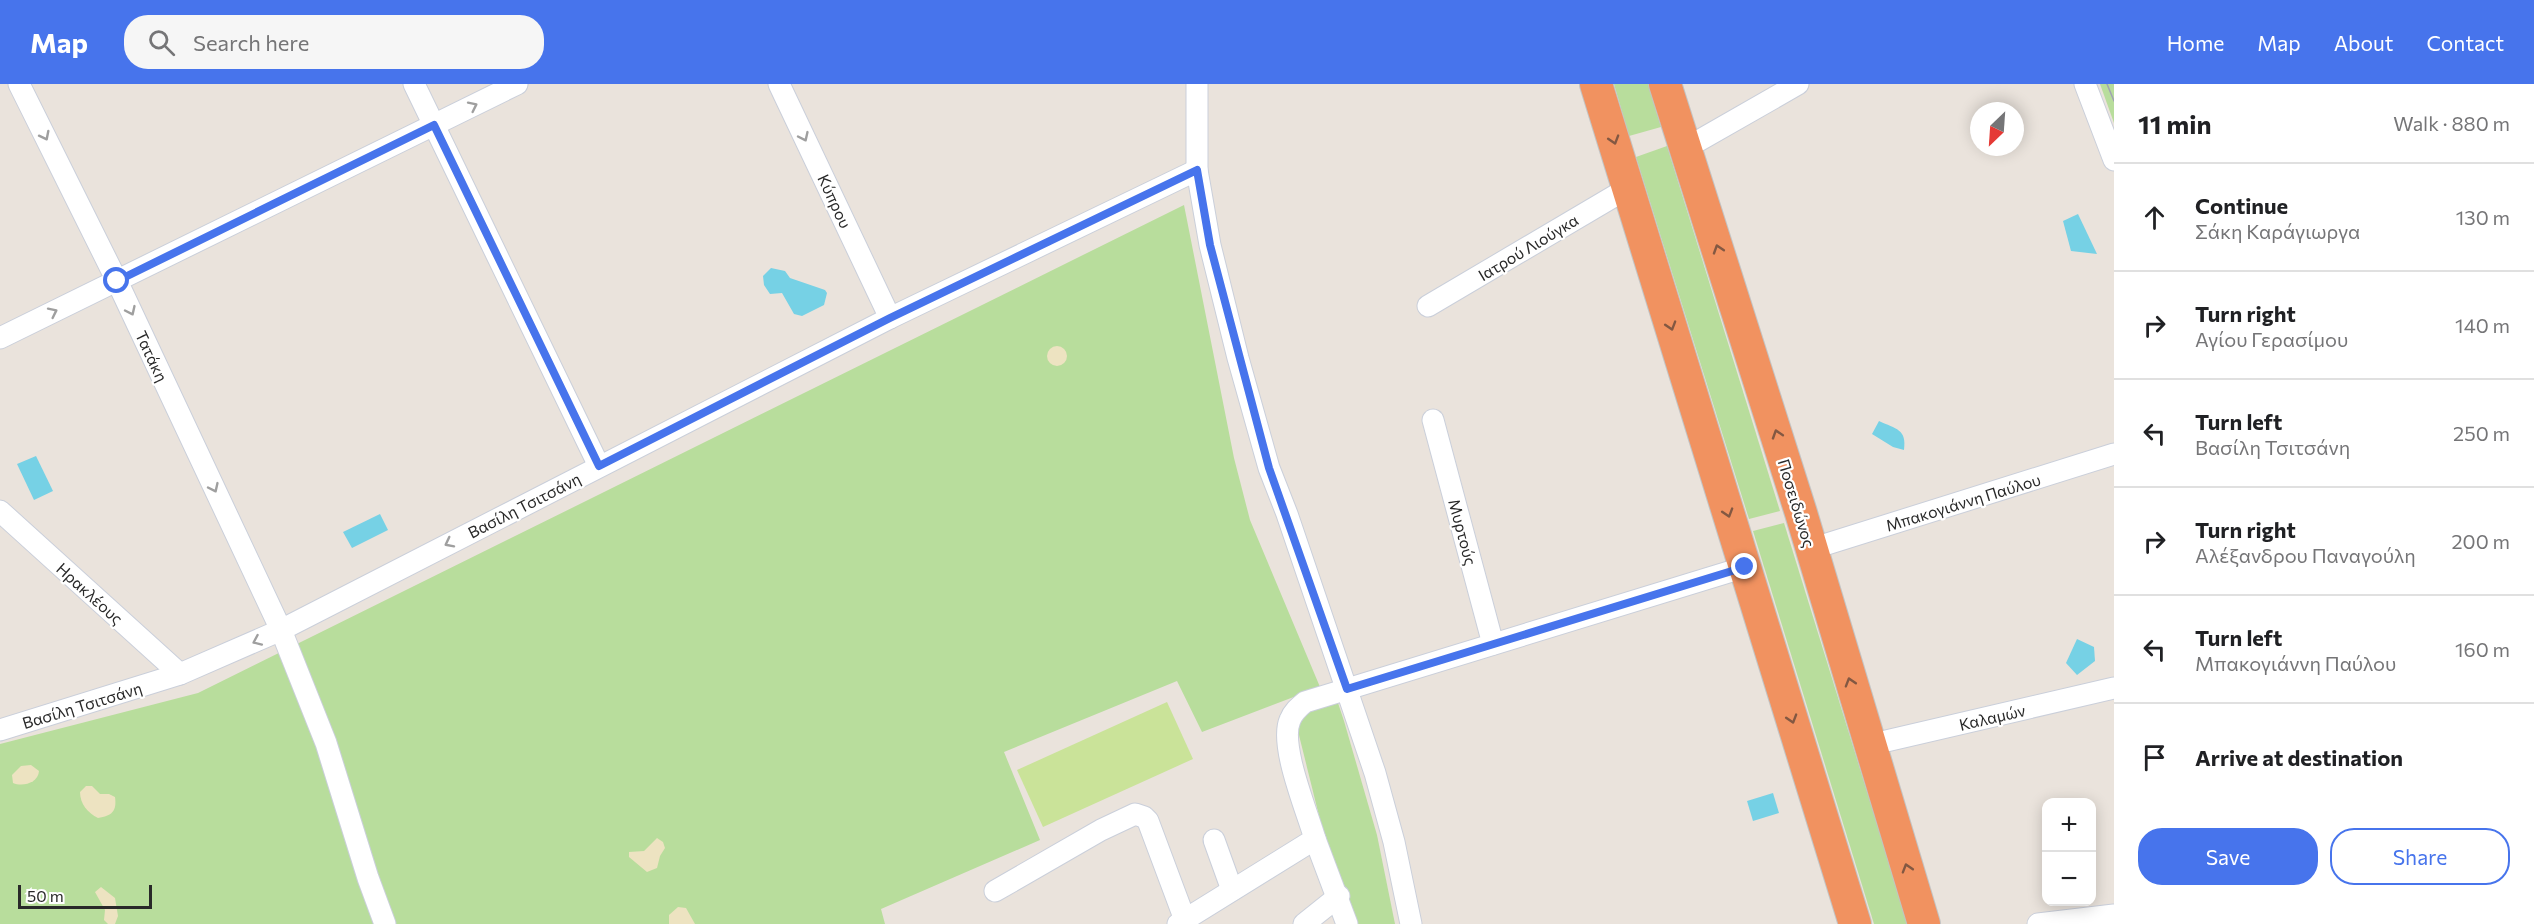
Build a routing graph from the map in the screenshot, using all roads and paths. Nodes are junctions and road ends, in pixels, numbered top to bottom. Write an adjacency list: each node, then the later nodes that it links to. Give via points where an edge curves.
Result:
1 (19, 84): 15 (street, Τατάκη, one-way to 15)
2 (414, 84): 10 (street)
3 (517, 84): 10 (street, one-way to 3)
4 (779, 84): 17 (street, Κύπρου, one-way to 17)
5 (1197, 84): 13 (street)
6 (1596, 84): 14 (highway, one-way to 14)
7 (1665, 84): 11 (highway, Ποσειδώνος)
8 (1798, 84): 11 (street)
9 (2085, 84): 12 (street)
10 (434, 125): 15 (street); 21 (street)
11 (1686, 148): 23 (highway, Ποσειδώνος, one-way to 11)
12 (2114, 160)
13 (1197, 170): 17 (street, Βασίλη Τσιτσάνη); 29 (street, via 1210,245 1269,468)
14 (1628, 188): 16 (street, Ιατρού Λιούγκα); 24 (highway, one-way to 24)
15 (117, 281): 18 (street, one-way to 15); 25 (street, Τατάκη, one-way to 25)
16 (1428, 306)
17 (890, 318): 21 (street, Βασίλη Τσιτσάνη)
18 (0, 338)
19 (1433, 420): 26 (street, Μυρτούς)
20 (2114, 454): 23 (street, Μπακογιάννη Παύλου)
21 (599, 466): 25 (street, Βασίλη Τσιτσάνη, one-way to 25)
22 (0, 511): 27 (street, Ηρακλέους)
23 (1811, 549): 31 (highway, Ποσειδώνος, one-way to 23)
24 (1745, 567): 26 (street); 43 (highway, one-way to 43)
25 (281, 630): 27 (street, Βασίλη Τσιτσάνη, one-way to 27); 39 (street, Τατάκη, via 326,743)
26 (1493, 644): 29 (street)
27 (180, 674): 30 (street, Βασίλη Τσιτσάνη)
28 (2114, 688): 31 (street, Καλαμών)
29 (1347, 689): 32 (street, via 1305,702 1289,721 1289,753); 42 (street, via 1394,842)
30 (0, 730)
31 (1869, 745): 44 (highway, Ποσειδώνος, one-way to 31)
32 (1315, 838): 34 (street); 36 (street)
33 (1214, 840): 34 (street)
34 (1232, 890): 38 (street)
35 (995, 891): 38 (street, via 1135,814 1148,821)
36 (1338, 896): 40 (street); 41 (street)
37 (2114, 915): 45 (street)
38 (1181, 922)
39 (385, 924)
40 (1304, 924)
41 (1347, 924)
42 (1411, 924)
43 (1855, 924)
44 (1924, 924)
45 (2038, 924)

